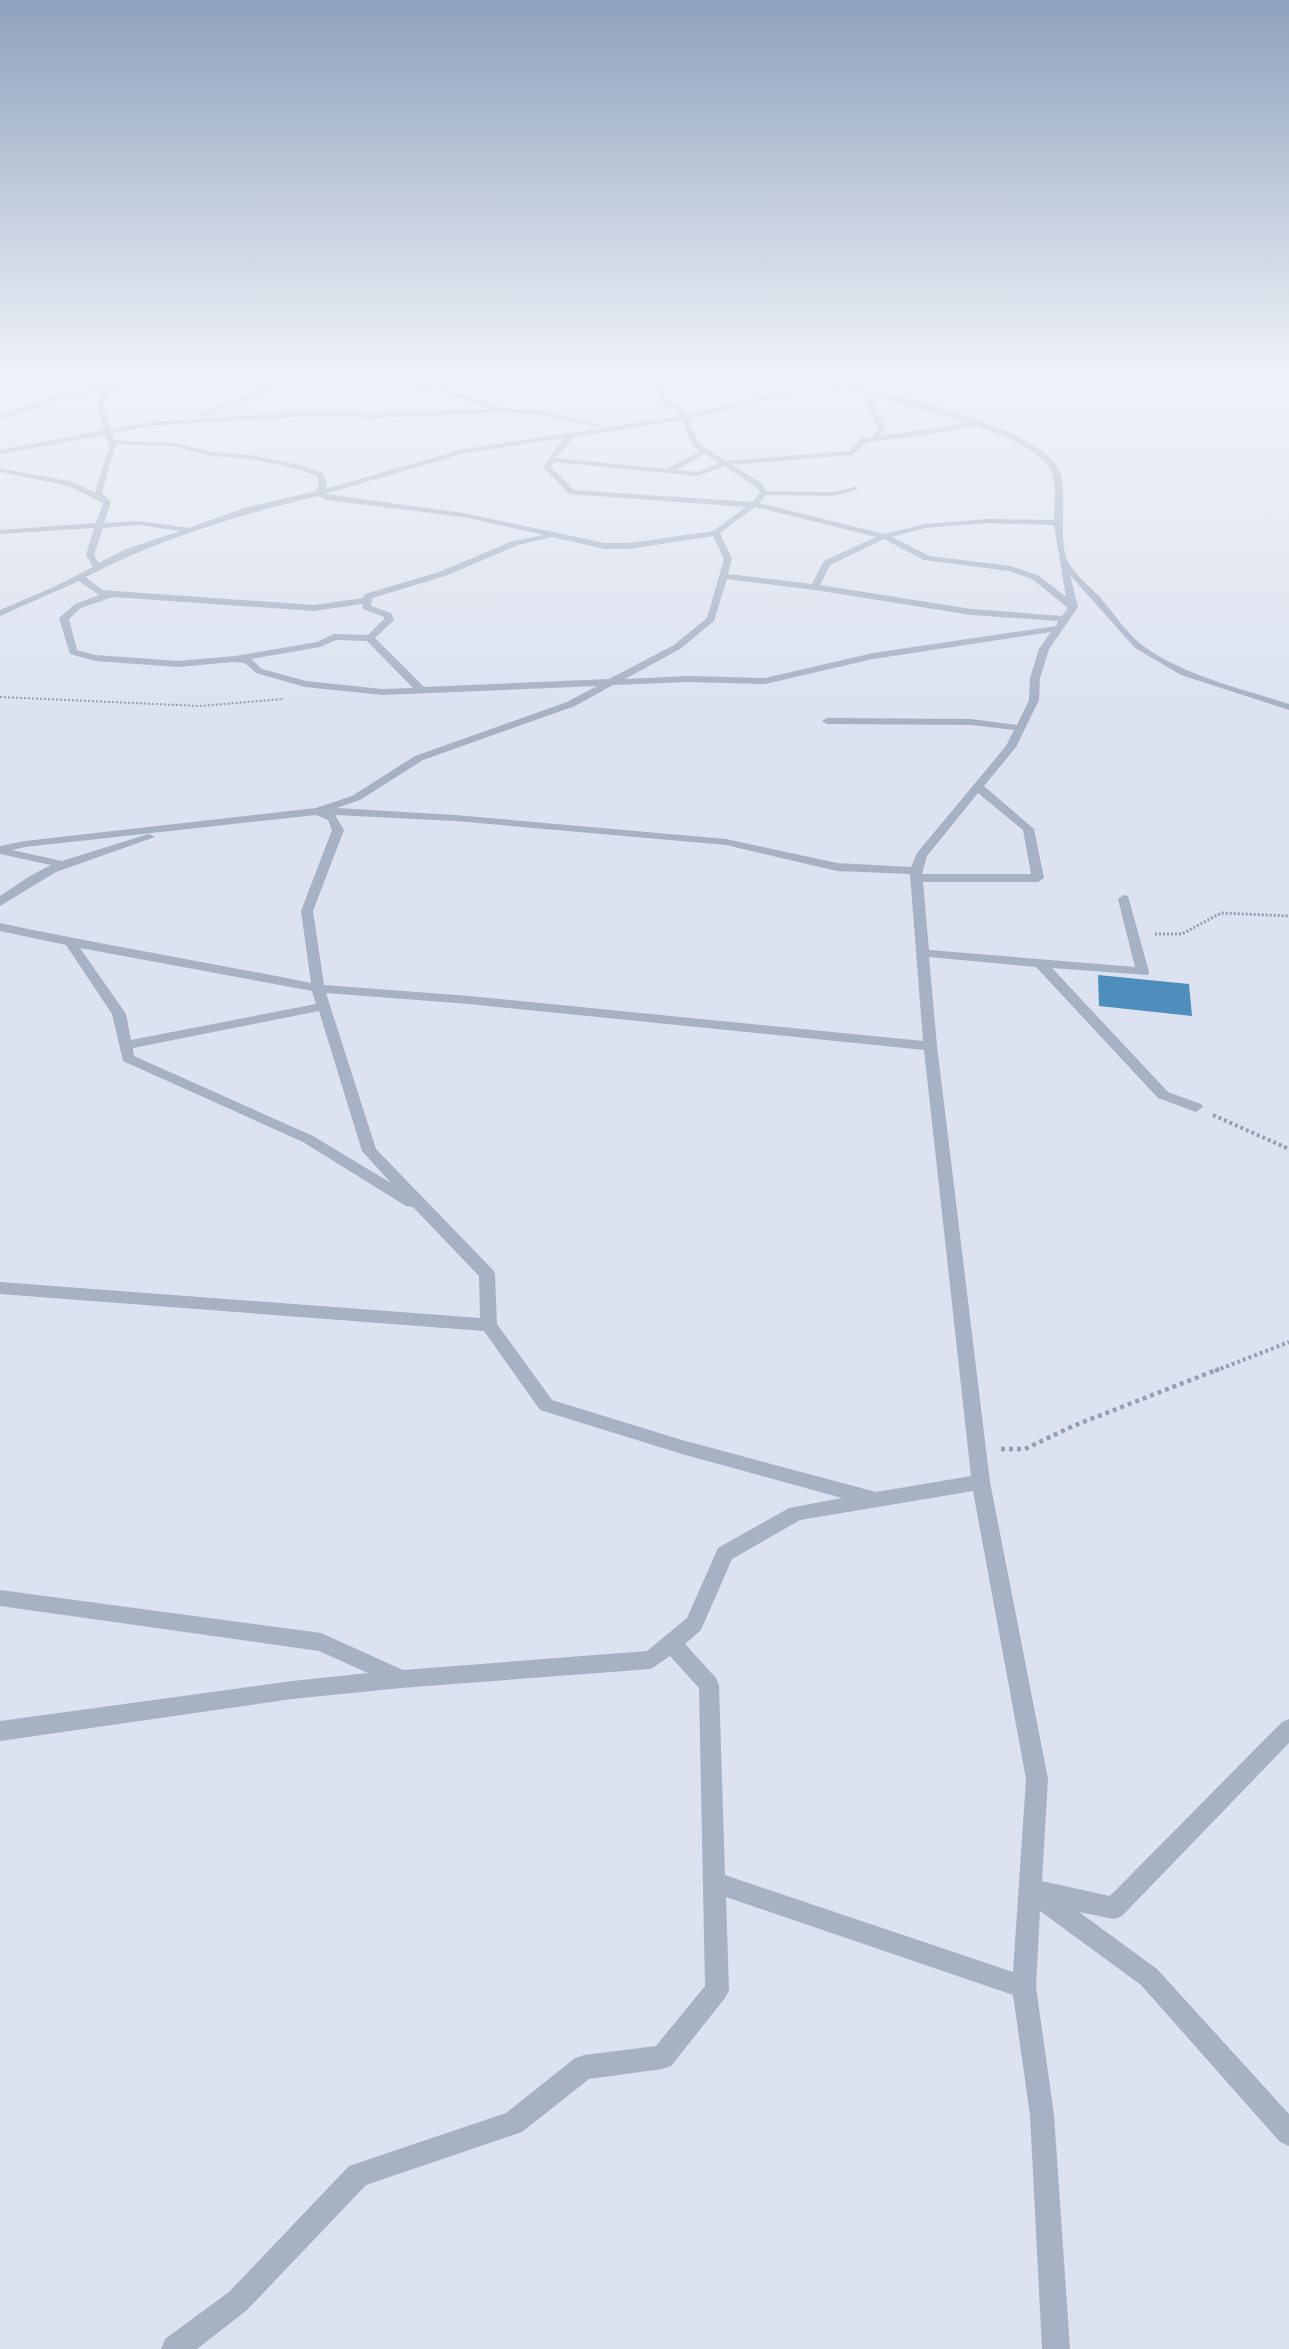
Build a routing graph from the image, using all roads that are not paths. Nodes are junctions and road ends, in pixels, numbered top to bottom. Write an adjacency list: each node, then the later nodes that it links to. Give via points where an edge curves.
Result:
1 (78, 488): 11 (street)
2 (100, 488): 11 (street, via 98,492)
3 (321, 488): 10 (street)
4 (338, 488): 10 (street)
5 (566, 488): 12 (street, via 572,492)
6 (761, 488): 9 (street)
7 (854, 488): 9 (street, via 834,494)
8 (1058, 488): 13 (street)
9 (764, 492): 12 (street)
10 (319, 493): 15 (street); 18 (street, via 354,503 464,515)
11 (106, 502): 14 (street)
12 (756, 505): 17 (street); 19 (street)
13 (1058, 523): 19 (street, via 988,521 925,526); 20 (street)
14 (100, 524): 15 (street, via 139,523); 16 (street); 21 (street, via 90,555)
15 (187, 529): 21 (street, via 127,552)
16 (0, 532)
17 (716, 533): 18 (street, via 630,546 605,546); 22 (street, via 728,559)
18 (556, 535): 26 (street, via 516,543 442,574 368,596)
19 (884, 536): 24 (street, via 827,563); 28 (street, via 927,558 1010,569 1035,577)
20 (1063, 561): 28 (street); 33 (street, via 1138,646 1184,673)
21 (98, 568): 23 (street)
22 (723, 576): 24 (street); 31 (street, via 711,619 677,647)
23 (81, 578): 25 (street, via 100,593); 27 (street)
24 (815, 587): 28 (street, via 971,612)
25 (112, 594): 26 (street, via 314,608); 30 (street, via 78,606 64,618 73,652 95,658 179,664)
26 (368, 600): 29 (street, via 366,607 388,615 389,620)
27 (0, 613)
28 (1065, 618): 31 (street, via 765,681 688,679); 35 (street, via 1044,649 1035,678 1034,700)
29 (370, 638): 30 (street, via 334,637 320,644); 32 (street)
30 (233, 659): 32 (street, via 248,661 259,671 305,684 382,692)
31 (606, 685): 32 (street); 37 (street, via 571,704 419,758 356,798)
32 (422, 691)
33 (1289, 707)
34 (827, 721): 35 (street, via 971,723)
35 (1020, 728): 36 (street, via 1011,747)
36 (978, 787): 41 (street, via 921,855); 41 (street, via 1028,829 1038,878)
37 (318, 811): 38 (street); 41 (street, via 455,818 726,842 837,867); 48 (street, via 333,818 338,830 307,911)
38 (184, 826): 39 (street); 40 (street)
39 (0, 850): 40 (street)
40 (61, 864): 43 (street, via 23,882)
41 (916, 875): 46 (street)
42 (1124, 899): 47 (street, via 1143,972)
43 (0, 902)
44 (0, 927): 45 (street)
45 (70, 942): 48 (street); 50 (street, via 118,1014)
46 (922, 953): 47 (street); 51 (street)
47 (1040, 963): 52 (street, via 1162,1095)
48 (318, 988): 49 (street); 51 (street, via 469,999)
49 (324, 1006): 50 (street); 53 (street, via 369,1151)
50 (125, 1045): 53 (street, via 128,1058 308,1139)
51 (930, 1046): 56 (street)
52 (1196, 1107)
53 (428, 1213): 55 (street, via 487,1274)
54 (0, 1288): 55 (street)
55 (489, 1325): 57 (street, via 546,1405)
56 (981, 1482): 57 (street); 64 (street, via 1036,1779)
57 (877, 1500): 59 (street, via 796,1513 724,1554 694,1624)
58 (0, 1598): 60 (street, via 321,1642)
59 (671, 1643): 60 (street, via 651,1660); 63 (street, via 709,1685)
60 (401, 1679): 62 (street, via 292,1690)
61 (1289, 1729): 64 (street, via 1114,1908)
62 (0, 1731)
63 (714, 1882): 65 (street); 67 (street, via 717,1990 662,2057 585,2067 513,2123 358,2175 238,2301)
64 (1030, 1890): 65 (street); 66 (street, via 1149,1977)
65 (1024, 1987): 68 (street, via 1042,2115)
66 (1289, 2133)
67 (175, 2349)
68 (1056, 2349)

